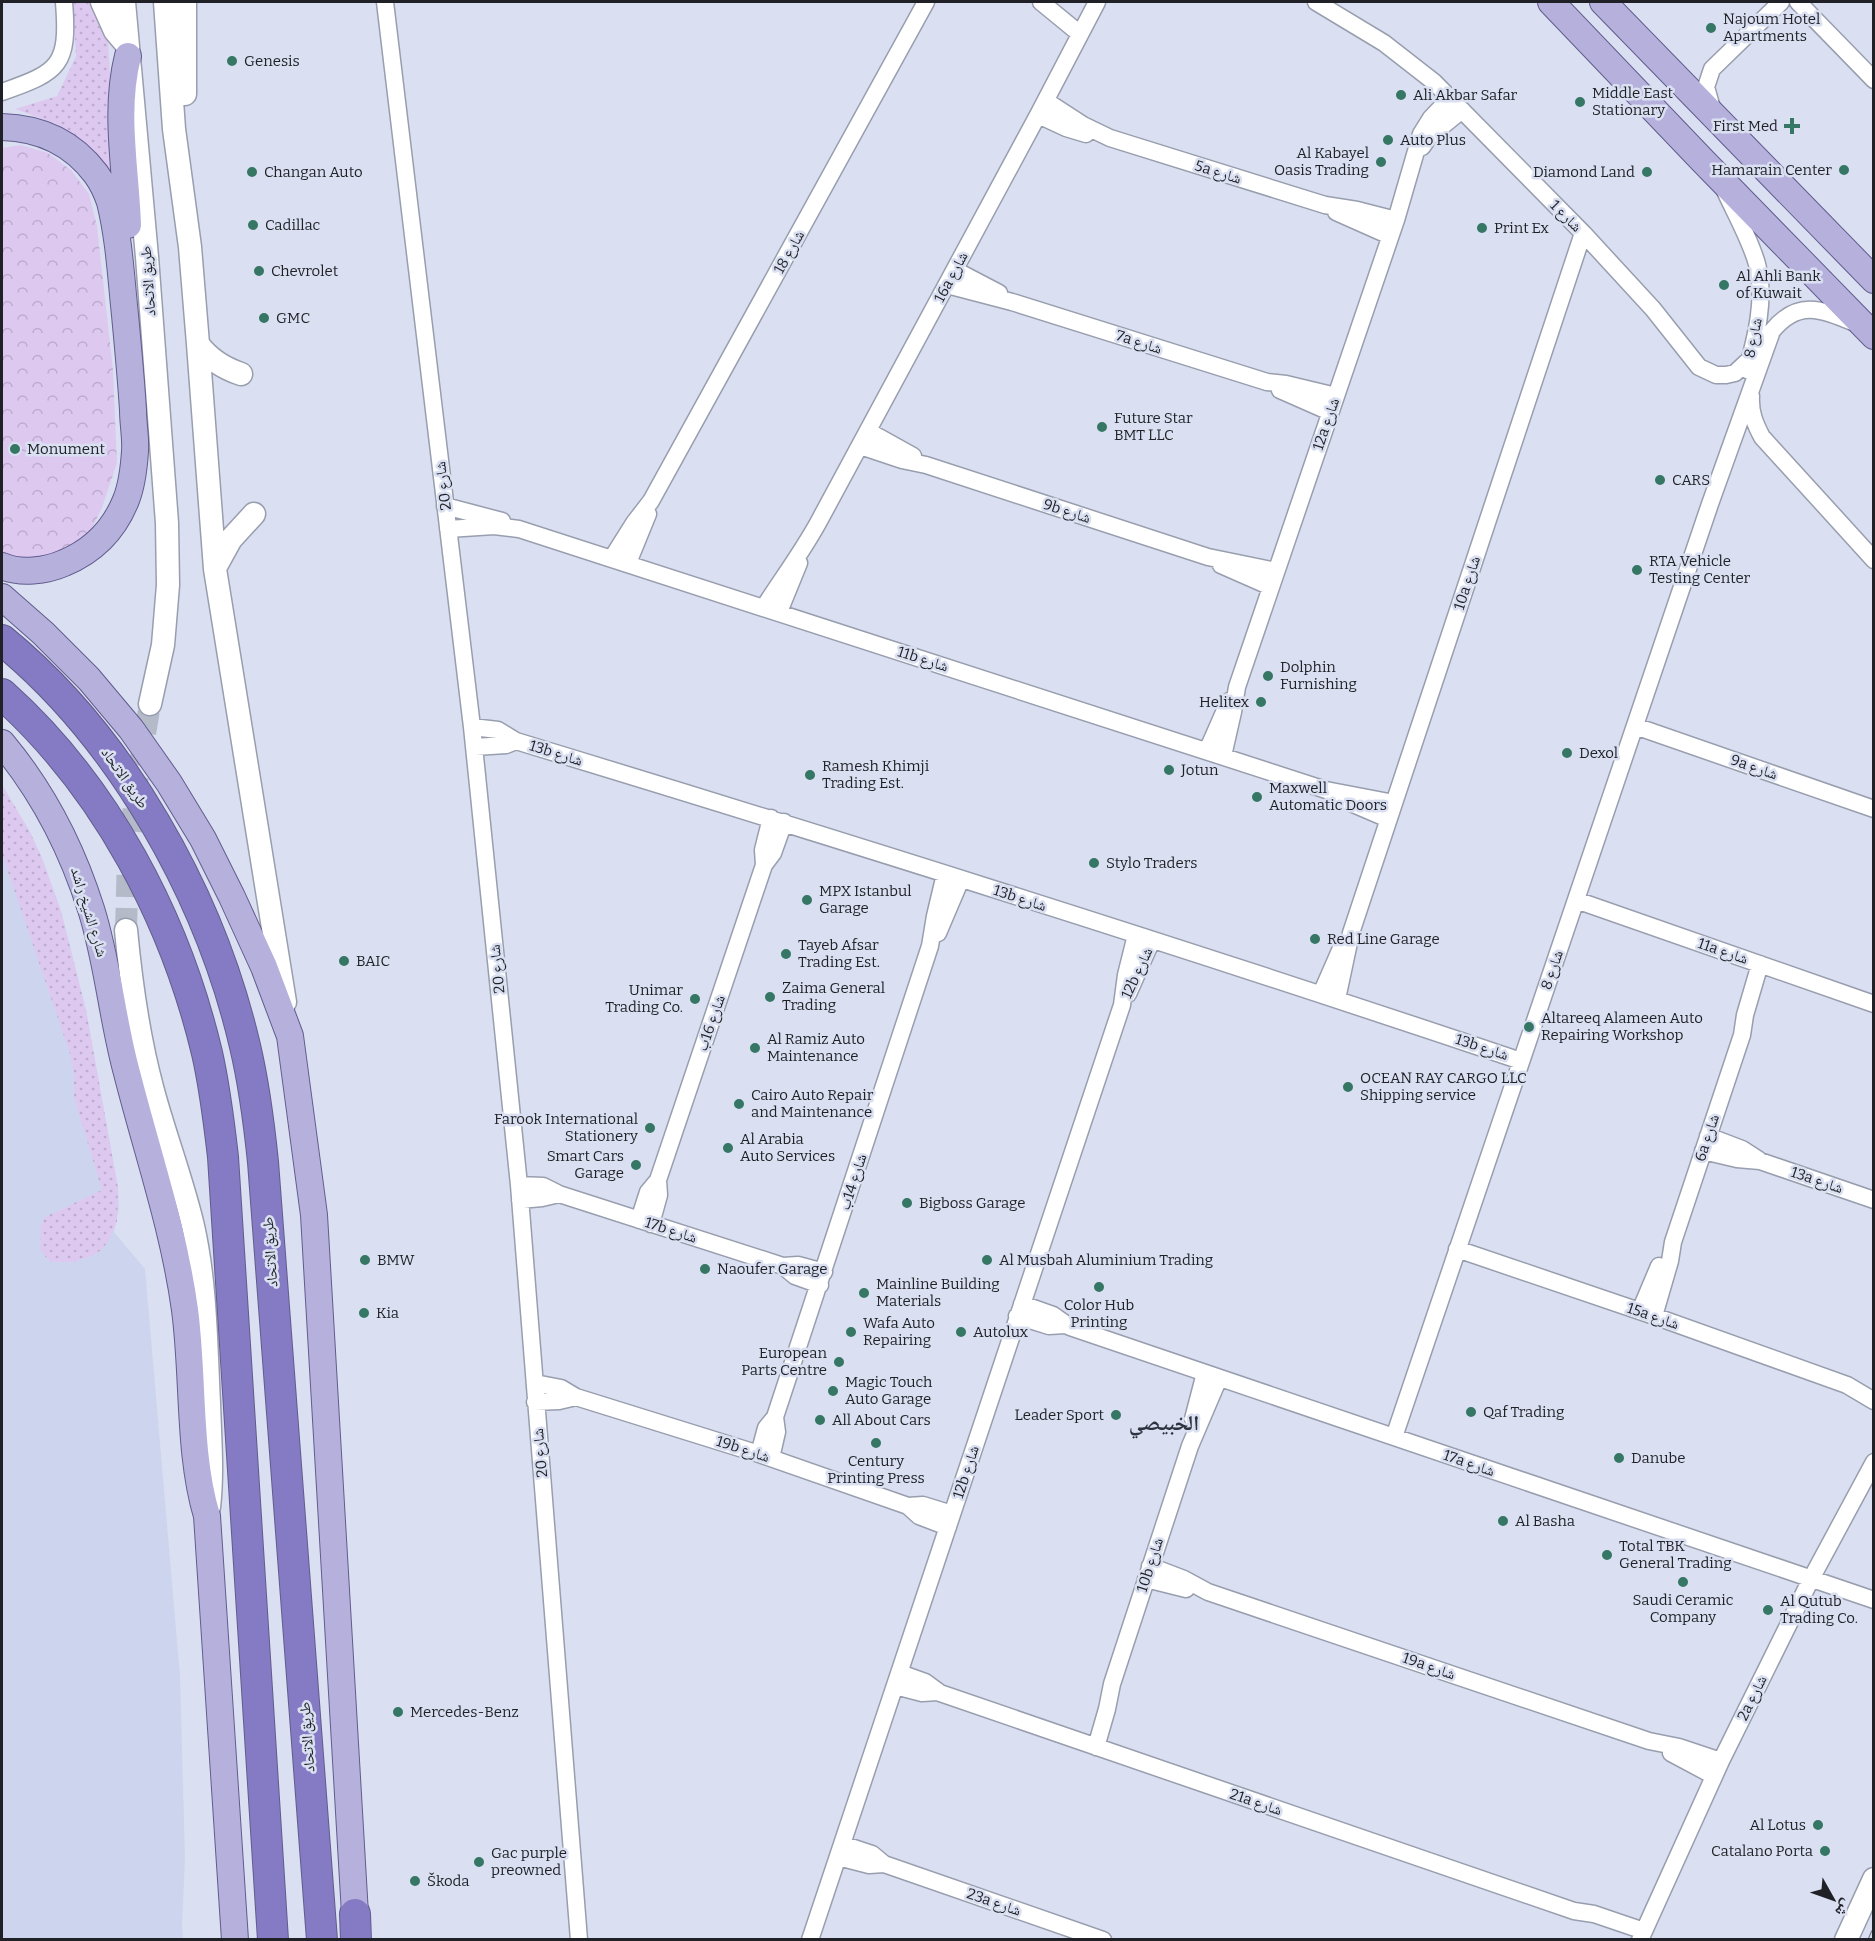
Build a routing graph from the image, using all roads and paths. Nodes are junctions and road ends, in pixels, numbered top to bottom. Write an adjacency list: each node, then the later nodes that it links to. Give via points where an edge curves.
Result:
1 (64, 2): 18 (street, via 65,44 60,58 39,79)
2 (102, 2): 16 (main road)
3 (124, 2): 16 (main road, طريق الاتحاد)
4 (165, 2): 26 (main road)
5 (185, 2): 26 (main road)
6 (386, 2): 40 (street, شارع 20)
7 (926, 2): 44 (street, شارع 18, via 651,501 634,523)
8 (1041, 2): 15 (street)
9 (1097, 2): 15 (street, 16a شارع)
10 (1316, 2): 19 (street, شارع 1, via 1401,55)
11 (1551, 2): 25 (main road)
12 (1603, 2): 22 (main road)
13 (1781, 2): 22 (street, via 1712,69 1706,87)
14 (1798, 2): 17 (street)
15 (1080, 34): 20 (street, 16a شارع)
16 (128, 51): 33 (main road, via 120,121 131,284); 53 (main road, طريق الاتحاد, via 167,523 168,585 163,645)
17 (1874, 80)
18 (2, 92)
19 (1450, 98): 21 (street, شارع 1); 24 (street, 12a شارع, via 1426,125)
20 (1042, 108): 27 (street, 5a شارع, via 1076,131 1110,138 1325,205 1346,217); 29 (street, 16a شارع)
21 (1462, 110): 24 (street, 12a شارع, via 1430,137); 28 (street, شارع 1)
22 (1714, 116): 30 (main road)
23 (2, 127): 33 (main road, via 22,128 57,139 79,154 97,175 109,199 115,225)
24 (1413, 160): 27 (street, 12a شارع)
25 (1718, 177): 31 (main road); 34 (street, شارع 8, via 1753,251 1760,280 1761,296)
26 (185, 215): 32 (main road)
27 (1393, 228): 37 (street, 12a شارع)
28 (1583, 233): 34 (street, شارع 1, via 1653,309 1699,367 1726,375 1736,373); 61 (street, 10a شارع)
29 (951, 277): 37 (street, 7a شارع, via 1012,302 1267,382 1290,395); 38 (street, 16a شارع)
30 (1874, 280)
31 (1870, 332): 36 (street, شارع 8, via 1818,309 1792,313 1772,332)
32 (198, 344): 35 (main road, via 221,366); 47 (main road)
33 (129, 359): 46 (main road, via 135,449 126,499 116,522 100,542 56,567 31,570)
34 (1750, 359): 39 (street, شارع 8)
35 (241, 374)
36 (1752, 385): 39 (street, شارع 8); 45 (street, via 1754,422 1762,437)
37 (1333, 404): 48 (street, 12a شارع)
38 (864, 439): 48 (street, 9b شارع, via 902,460 1208,557 1229,570); 50 (street, 16a شارع, via 789,568)
39 (1710, 504): 54 (street, شارع 8)
40 (445, 506): 42 (street, شارع 20); 43 (street, 11b شارع)
41 (254, 514): 47 (main road, via 231,539)
42 (448, 529): 43 (street, 11b شارع); 55 (street, شارع 20)
43 (519, 529): 44 (street, 11b شارع)
44 (620, 560): 50 (street, 11b شارع)
45 (1874, 560)
46 (2, 566)
47 (215, 569): 72 (main road)
48 (1274, 579): 59 (street, 12a شارع, via 1237,687 1224,709)
49 (2, 597): 72 (main road, via 89,679 169,783 232,897)
50 (772, 610): 59 (street, 11b شارع)
51 (2, 640): 106 (highway, طريق الاتحاد, via 88,728 157,824 209,930 245,1045 263,1162)
52 (2, 694): 105 (highway, via 76,775 133,861 177,955 207,1054 224,1157)
53 (150, 704)
54 (1635, 726): 60 (street, 9a شارع); 65 (street, شارع 8)
55 (472, 727): 56 (street, 13b شارع, via 498,730); 58 (street, شارع 20)
56 (516, 741): 58 (street, 13b شارع); 62 (street, 13b شارع)
57 (2, 743): 92 (main road, شارع الشيخ راشد, via 49,810 92,910 133,1098 172,1232 190,1347 197,1469)
58 (475, 747): 75 (street, شارع 20)
59 (1215, 754): 61 (street, 11b شارع, via 1326,790 1347,802)
60 (1874, 808)
61 (1391, 811): 70 (street, 10a شارع, via 1351,933 1338,954)
62 (778, 820): 63 (street, 13b شارع); 77 (street, شارع 16ب, via 763,850 764,865 658,1180 659,1195)
63 (945, 874): 64 (street, 13b شارع); 68 (street, شارع 14ب)
64 (961, 879): 67 (street, 13b شارع); 68 (street, شارع 14ب)
65 (1576, 900): 69 (street, 11a شارع); 73 (street, شارع 8)
66 (126, 930): 92 (main road, via 131,986 143,1048 200,1263 212,1456)
67 (1144, 937): 70 (street, 13b شارع); 80 (street, 12b شارع, via 1137,977 1122,1005)
68 (930, 946): 79 (street, شارع 14ب)
69 (1767, 966): 71 (street, 11a شارع); 74 (street, 6a شارع, via 1755,1011 1742,1035)
70 (1329, 997): 73 (street, 13b شارع)
71 (1872, 1002)
72 (290, 1036): 102 (main road, via 314,1215)
73 (1521, 1061): 78 (street, شارع 8)
74 (1706, 1143): 76 (street, 13a شارع, via 1737,1159 1760,1161); 81 (street, 6a شارع, via 1673,1242 1660,1265)
75 (519, 1193): 77 (street, 17b شارع, via 543,1186); 83 (street, شارع 20)
76 (1874, 1200)
77 (645, 1222): 79 (street, 17b شارع, via 783,1266 798,1265)
78 (1457, 1250): 81 (street, 15a شارع); 89 (street, شارع 8)
79 (822, 1278): 90 (street, شارع 14ب, via 776,1417 777,1432)
80 (1020, 1310): 82 (street, 17a شارع, via 1049,1326 1065,1325); 93 (street, 12b شارع)
81 (1647, 1313): 84 (street, 15a شارع)
82 (1212, 1376): 89 (street, 17a شارع); 94 (street, 10b شارع, via 1194,1417 1190,1446)
83 (534, 1383): 86 (street, 19b شارع, via 561,1388); 88 (street, شارع 20)
84 (1847, 1385): 85 (street, 15a شارع); 87 (street, 15a شارع)
85 (1874, 1390)
86 (576, 1397): 88 (street, 19b شارع); 90 (street, 19b شارع)
87 (1874, 1401)
88 (535, 1402): 107 (street, شارع 20)
89 (1394, 1437): 95 (street, 17a شارع)
90 (765, 1456): 93 (street, 19b شارع, via 908,1506 920,1516)
91 (1874, 1462): 95 (street, 2a شارع)
92 (207, 1516): 104 (main road)
93 (950, 1520): 97 (street, 12b شارع)
94 (1148, 1572): 98 (street, 10b شارع, via 1112,1684 1099,1706); 99 (street, 19a شارع, via 1184,1579 1208,1592 1649,1741)
95 (1811, 1579): 96 (street, 17a شارع); 99 (street, 2a شارع)
96 (1874, 1600)
97 (898, 1680): 98 (street, 21a شارع, via 922,1693 938,1692); 100 (street, 12b شارع)
98 (1090, 1745): 103 (street, 21a شارع, via 1574,1911)
99 (1717, 1769): 103 (street, 2a شارع)
100 (840, 1851): 108 (street, 12b شارع); 109 (street, 23a شارع, via 868,1865 884,1864)
101 (1874, 1879): 110 (main road)
102 (355, 1927)
103 (1638, 1937)
104 (235, 1940)
105 (273, 1940)
106 (322, 1940)
107 (579, 1940)
108 (810, 1940)
109 (1103, 1940)
110 (1846, 1940)

